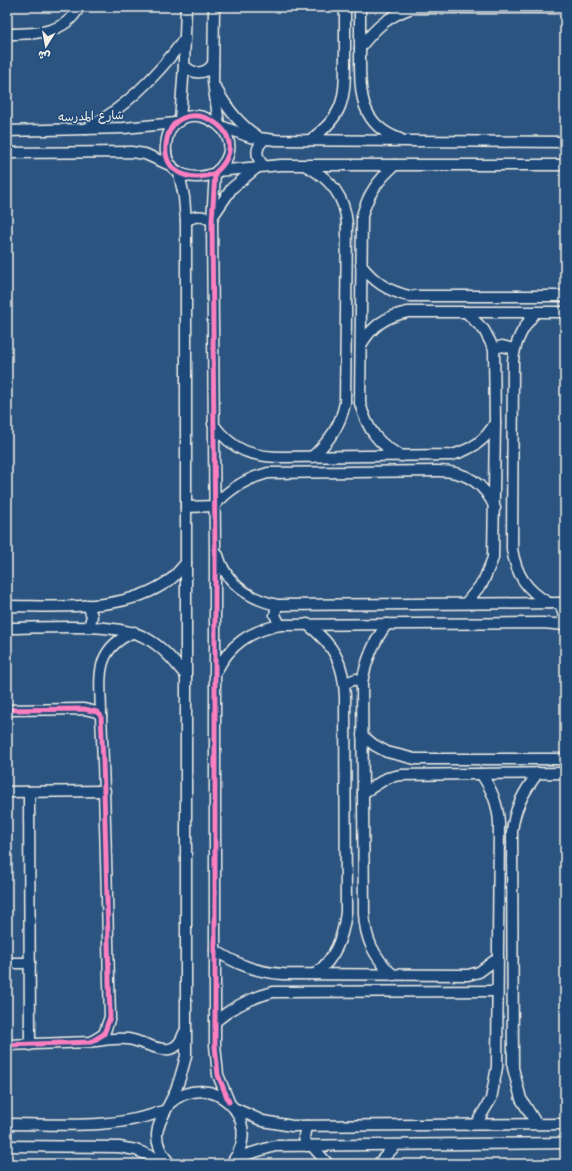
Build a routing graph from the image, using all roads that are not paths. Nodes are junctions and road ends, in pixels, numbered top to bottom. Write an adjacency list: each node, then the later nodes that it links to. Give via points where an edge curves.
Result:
1 (80, 7): 8 (street, via 71,20 49,31)
2 (186, 7): 9 (street)
3 (214, 7): 11 (street)
4 (345, 7): 14 (street)
5 (360, 7): 10 (street)
6 (411, 7): 7 (street); 10 (street, via 378,26)
7 (565, 8)
8 (7, 34)
9 (185, 38): 12 (street); 18 (street, via 149,82 109,115)
10 (360, 48): 15 (street)
11 (213, 64): 12 (street, via 206,71 196,73); 13 (street)
12 (184, 65): 16 (street)
13 (214, 82): 17 (street); 20 (street, via 228,108 249,130)
14 (345, 92): 15 (street, via 353,96); 21 (street, via 336,114 320,133)
15 (361, 93): 22 (street, via 364,106 380,128)
16 (178, 122): 17 (street, via 189,116 200,116 210,118); 18 (street, شارع المدرسه); 29 (street, via 166,139 167,158)
17 (220, 125): 20 (street, via 240,134); 30 (street, via 226,134 228,149 224,164)
18 (84, 130): 19 (street, شارع المدرسه)
19 (7, 131)
20 (262, 139): 21 (street); 28 (street, via 257,153)
21 (310, 140): 22 (street)
22 (406, 141): 23 (street)
23 (565, 142)
24 (7, 153): 29 (street, via 131,152 146,154)
25 (304, 165): 26 (street); 28 (street); 31 (street, via 320,173 333,185 342,199)
26 (395, 165): 27 (street); 32 (street, via 373,187)
27 (565, 165)
28 (262, 166): 30 (street); 33 (street, via 232,188)
29 (176, 169): 30 (street, via 197,178); 34 (street, via 184,197)
30 (216, 172): 33 (street)
31 (346, 216): 32 (street, via 354,212); 45 (street)
32 (362, 216): 35 (street)
33 (212, 219): 34 (street, via 196,216); 48 (street)
34 (186, 221): 56 (street)
35 (361, 265): 36 (street, via 387,289); 42 (street)
36 (409, 296): 37 (street); 38 (street, via 406,304)
37 (565, 296)
38 (408, 312): 39 (street); 42 (street, via 396,314 375,326)
39 (466, 312): 40 (street); 43 (street, via 484,330)
40 (536, 312): 41 (street); 44 (street, via 522,329)
41 (565, 312)
42 (361, 345): 46 (street)
43 (494, 349): 44 (street, via 506,346); 47 (street)
44 (514, 349): 59 (street)
45 (345, 403): 46 (street, via 354,406); 52 (street, via 338,428)
46 (360, 403): 49 (street, via 370,430 379,442)
47 (495, 423): 50 (street, via 489,434 466,451); 57 (street)
48 (213, 424): 51 (street, via 241,450 266,457); 55 (street)
49 (402, 456): 50 (street); 52 (street)
50 (438, 456): 53 (street, via 441,465)
51 (284, 457): 52 (street); 54 (street)
52 (312, 457)
53 (438, 471): 54 (street); 57 (street, via 451,471 474,479 490,497)
54 (284, 472): 55 (street, via 260,475 238,484 225,493)
55 (214, 506): 56 (street); 58 (street)
56 (186, 507): 61 (street)
57 (495, 508): 60 (street)
58 (215, 545): 66 (street, via 220,564 230,580 245,593 262,602); 75 (street)
59 (512, 548): 60 (street, via 503,551); 62 (street, via 519,575 532,591)
60 (494, 549): 64 (street, via 489,570)
61 (186, 563): 65 (street, via 171,579 149,591 126,599); 76 (street)
62 (549, 603): 63 (street); 64 (street)
63 (563, 603): 70 (street)
64 (466, 604): 66 (street)
65 (88, 605): 67 (street); 72 (street, via 92,616)
66 (277, 605): 71 (street, via 275,615)
67 (7, 606)
68 (308, 624): 69 (street); 71 (street); 78 (street, via 333,650)
69 (387, 624): 70 (street); 77 (street, via 368,657)
70 (563, 624)
71 (280, 625): 75 (street, via 263,628 243,638 223,659)
72 (89, 627): 73 (street); 74 (street)
73 (7, 628)
74 (134, 632): 76 (street, via 161,647); 80 (street, via 117,641 101,664)
75 (215, 674): 96 (street)
76 (186, 676): 106 (street)
77 (362, 682): 78 (street, via 356,679); 81 (street)
78 (345, 683): 94 (street)
79 (7, 710): 80 (street, via 84,709)
80 (101, 716): 88 (street)
81 (362, 735): 82 (street, via 387,752); 91 (street)
82 (415, 758): 83 (street); 85 (street, via 408,766)
83 (565, 759)
84 (565, 773): 87 (street)
85 (414, 774): 86 (street); 91 (street, via 387,778)
86 (481, 774): 87 (street); 92 (street, via 492,792)
87 (538, 774): 93 (street, via 522,796)
88 (105, 791): 90 (street); 107 (street, via 110,1017 104,1034)
89 (7, 792): 90 (street)
90 (29, 792): 98 (street)
91 (363, 793): 95 (street)
92 (499, 822): 93 (street, via 505,818); 97 (street)
93 (513, 823): 111 (street)
94 (346, 912): 95 (street, via 354,918); 101 (street, via 345,927 334,954)
95 (364, 913): 102 (street, via 368,941 374,954)
96 (216, 950): 100 (street, via 247,968 265,972); 105 (street)
97 (498, 958): 102 (street, via 479,972 468,975); 104 (street)
98 (30, 962): 99 (street); 109 (street)
99 (7, 963)
100 (302, 974): 101 (street); 103 (street, via 298,981)
101 (315, 974): 102 (street)
102 (393, 975)
103 (302, 991): 104 (street); 105 (street, via 273,992 254,997 236,1006)
104 (497, 991): 110 (street)
105 (215, 1022): 112 (street, via 216,1068 223,1089)
106 (185, 1029): 107 (street, via 178,1044 168,1050 128,1039); 113 (street, via 186,1056)
107 (92, 1042): 109 (street)
108 (7, 1045): 109 (street)
109 (30, 1045)
110 (497, 1067): 111 (street, via 505,1070); 116 (street, via 491,1099)
111 (513, 1068): 114 (street, via 521,1099)
112 (233, 1106): 113 (street, via 213,1093 199,1091 185,1093); 118 (street, via 270,1123); 123 (street, via 240,1118 243,1137 239,1151)
113 (166, 1108): 115 (street, via 134,1121 116,1123); 124 (street, via 159,1120 157,1138)
114 (536, 1123): 116 (street); 117 (street)
115 (7, 1124)
116 (476, 1124): 118 (street)
117 (565, 1124)
118 (306, 1126): 122 (street, via 304,1137)
119 (565, 1143): 120 (street)
120 (396, 1145): 122 (street); 126 (street)
121 (7, 1146): 124 (street, via 119,1147 136,1150)
122 (309, 1146): 123 (street, via 275,1146 260,1149); 125 (street)
123 (231, 1163)
124 (169, 1164)
125 (328, 1164)
126 (378, 1164)

